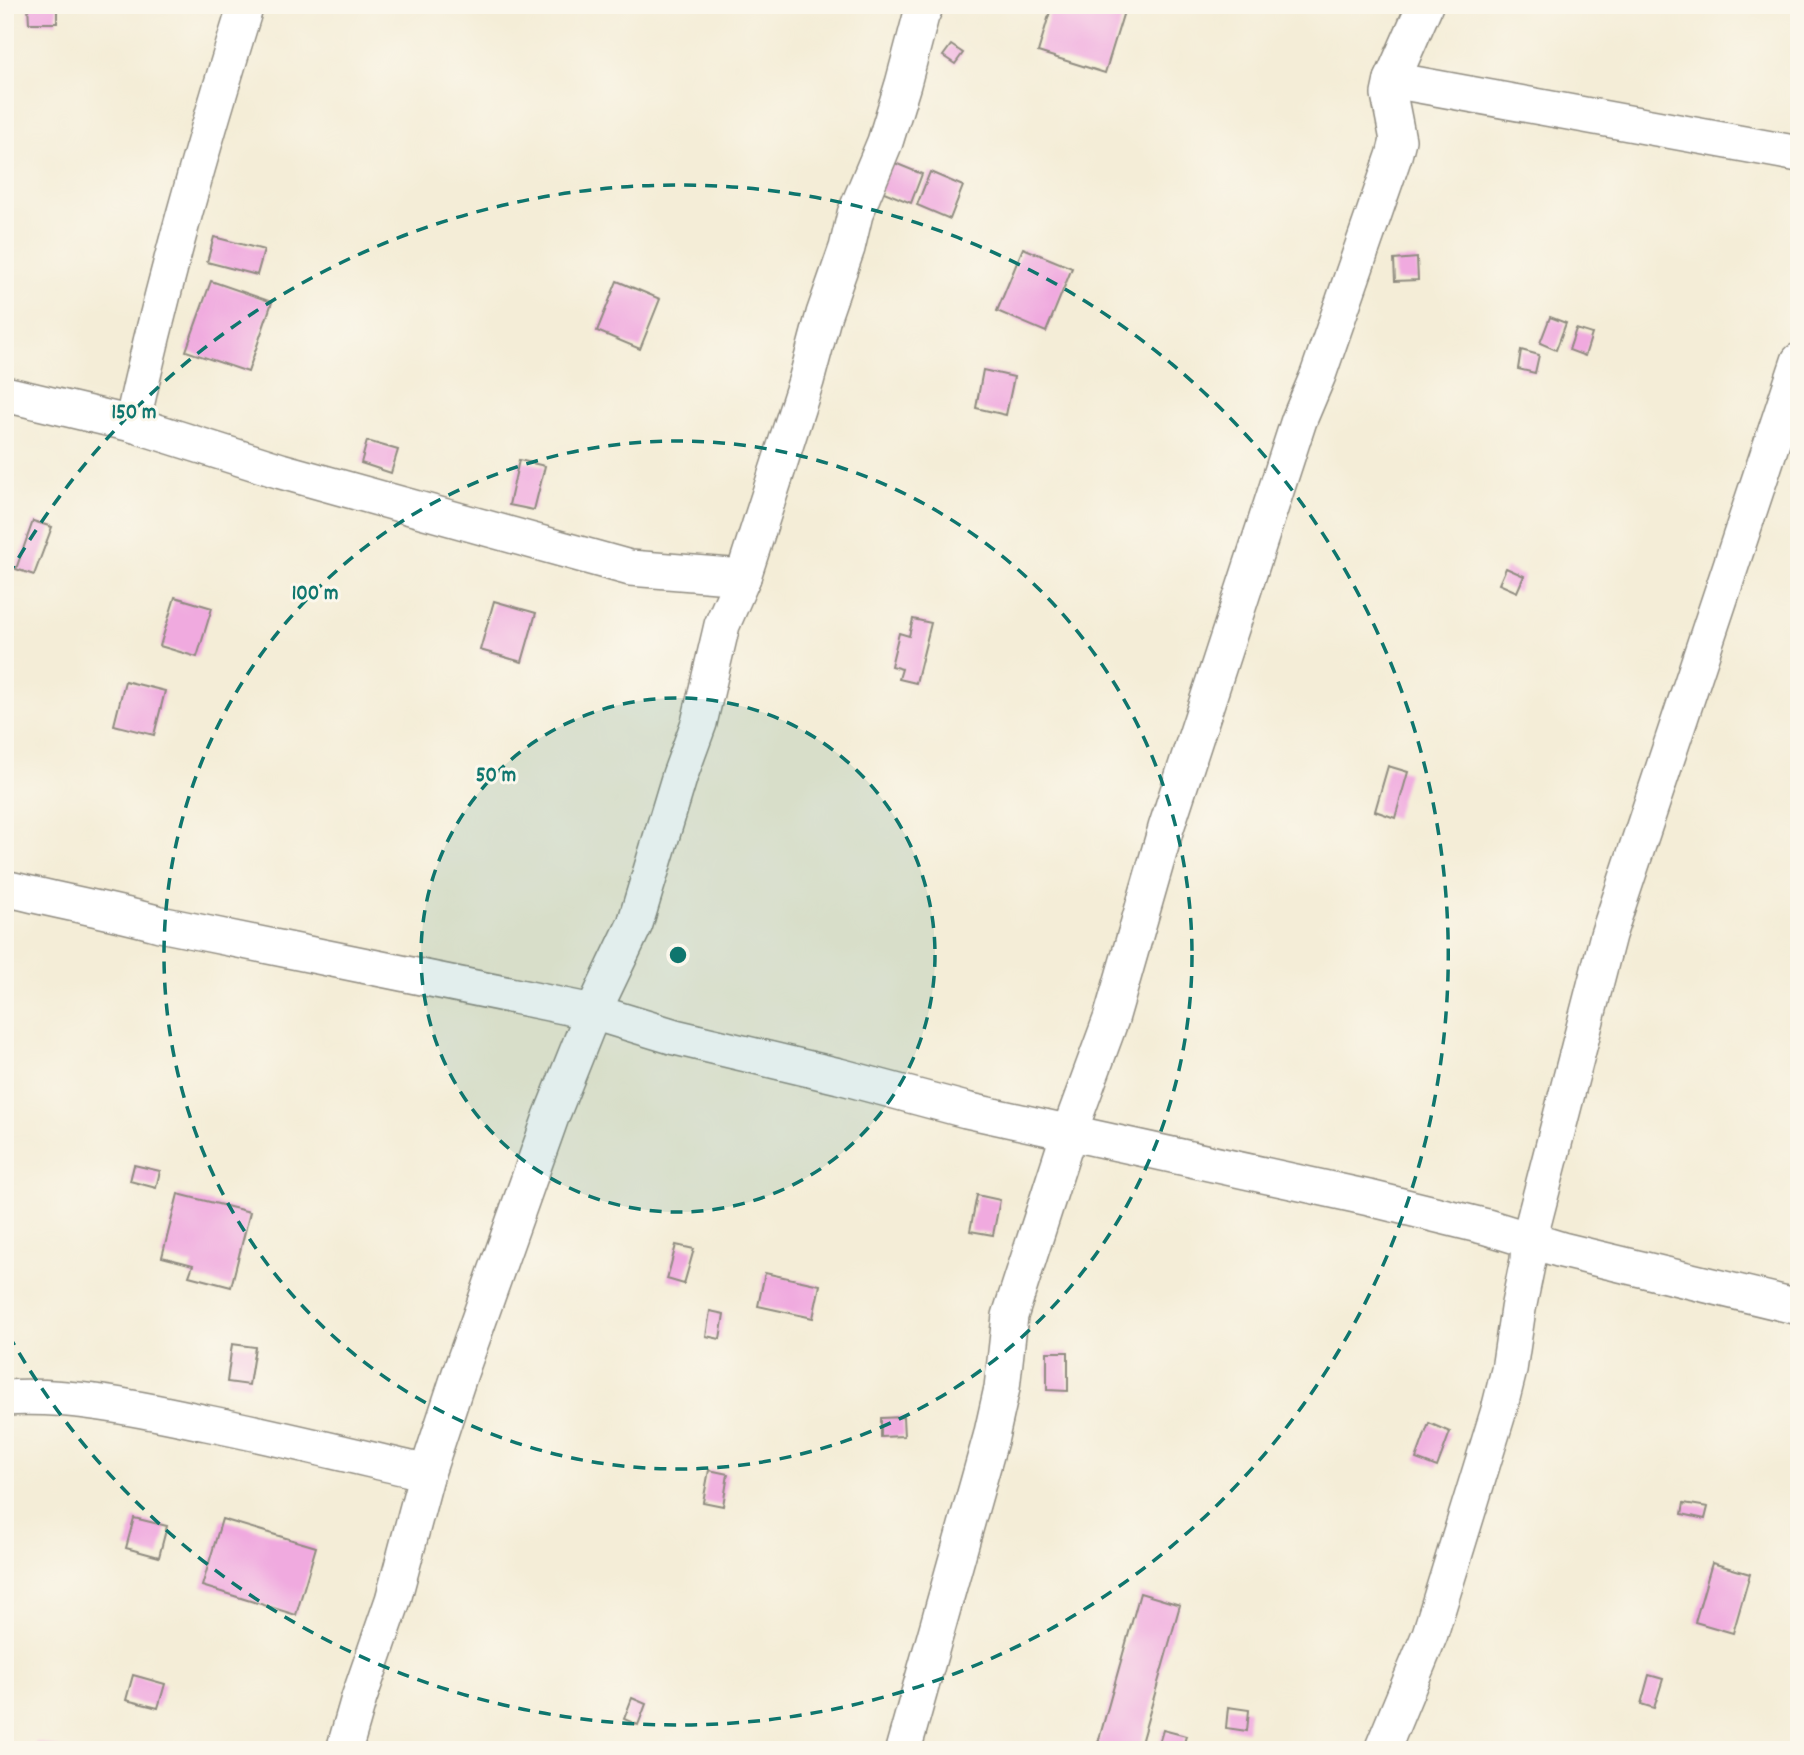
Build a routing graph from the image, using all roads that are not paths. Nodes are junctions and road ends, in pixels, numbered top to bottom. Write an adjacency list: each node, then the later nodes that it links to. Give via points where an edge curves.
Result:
1 (246, 5): 8 (street, via 182,218)
2 (926, 5): 9 (street, via 885,142 855,214)
3 (1425, 5): 4 (street)
4 (1392, 80): 5 (street); 12 (street, via 1389,94 1398,140 1394,156 1299,420 1166,828 1111,1019)
5 (1799, 154)
6 (1799, 361): 13 (street, via 1608,936)
7 (5, 394): 8 (street)
8 (132, 424): 9 (street, via 281,471 630,568)
9 (743, 577): 11 (street, via 722,625 699,723 635,924)
10 (5, 888): 11 (street)
11 (593, 1012): 12 (street, via 675,1037); 16 (street, via 551,1116)
12 (1069, 1133): 13 (street, via 1356,1195); 18 (street, via 1010,1316 992,1437)
13 (1529, 1240): 14 (street); 19 (street, via 1499,1410 1430,1634)
14 (1799, 1307)
15 (5, 1398): 16 (street, via 79,1399 130,1407)
16 (427, 1473): 17 (street, via 393,1600)
17 (344, 1750)
18 (903, 1750)
19 (1382, 1750)

